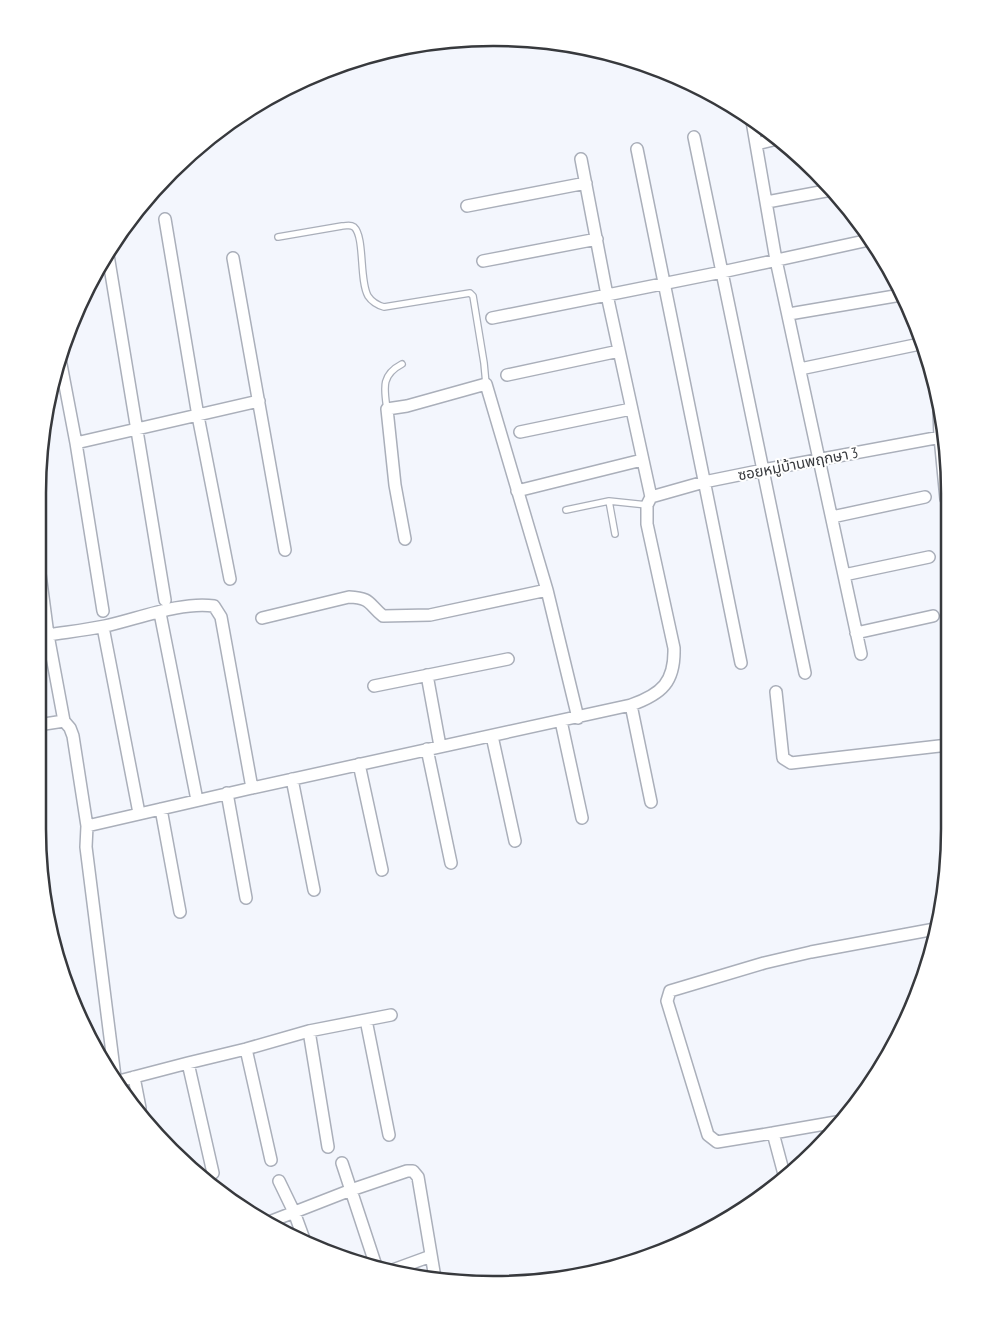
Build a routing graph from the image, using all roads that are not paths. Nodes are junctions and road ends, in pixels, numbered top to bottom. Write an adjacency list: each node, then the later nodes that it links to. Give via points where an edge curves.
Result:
1 (754, 130): 4 (street)
2 (694, 137): 19 (street)
3 (769, 141): 4 (street)
4 (756, 144): 9 (street)
5 (637, 149): 20 (street)
6 (581, 159): 7 (street)
7 (586, 183): 10 (street); 13 (street)
8 (823, 191): 9 (street)
9 (766, 202): 16 (street)
10 (467, 206)
11 (165, 219): 35 (street)
12 (278, 237): 31 (lane, via 351,225 358,236 368,296 384,307 470,293)
13 (597, 238): 17 (street); 21 (street)
14 (862, 241): 16 (street)
15 (233, 258): 32 (street)
16 (776, 260): 19 (street); 23 (street)
17 (483, 261)
18 (110, 264): 36 (street)
19 (722, 272): 20 (street); 42 (street)
20 (665, 284): 21 (street); 43 (street)
21 (607, 295): 24 (street); 26 (street)
22 (895, 296): 23 (street)
23 (789, 314): 28 (street)
24 (492, 318)
25 (915, 345): 28 (street)
26 (618, 351): 30 (street); 33 (street)
27 (402, 364): 34 (lane, via 388,374 385,388)
28 (800, 369): 40 (street)
29 (63, 373): 39 (street)
30 (506, 375)
31 (486, 384): 34 (street); 44 (street)
32 (259, 401): 35 (street); 52 (street)
33 (631, 408): 37 (street); 41 (street)
34 (387, 409): 51 (street)
35 (198, 416): 36 (street); 55 (street)
36 (136, 429): 39 (street); 57 (street)
37 (520, 432)
38 (937, 438): 40 (street, ซอยหมู่บ้านพฤกษา 3)
39 (76, 443): 58 (street)
40 (819, 459): 42 (street, ซอยหมู่บ้านพฤกษา 3); 49 (street)
41 (642, 460): 44 (street); 47 (street)
42 (763, 470): 43 (street, ซอยหมู่บ้านพฤกษา 3); 69 (street)
43 (704, 482): 47 (street, ซอยหมู่บ้านพฤกษา 3); 68 (street)
44 (517, 491): 56 (street)
45 (925, 497): 49 (street)
46 (609, 501): 47 (lane); 48 (lane); 50 (lane)
47 (649, 501): 73 (street, via 647,524 674,648 674,663 671,677 664,687)
48 (566, 510)
49 (832, 517): 54 (street)
50 (615, 534)
51 (404, 539)
52 (285, 550)
53 (929, 557): 54 (street)
54 (844, 575): 64 (street)
55 (230, 578)
56 (547, 590): 61 (street, via 430,615 383,616 362,598 349,597); 74 (street)
57 (165, 600)
58 (103, 611)
59 (160, 613): 63 (street); 84 (street, via 204,605 214,606 221,616); 86 (street)
60 (933, 616): 64 (street)
61 (262, 618)
62 (46, 620): 65 (street)
63 (103, 626): 65 (street); 89 (street)
64 (856, 632): 66 (street)
65 (48, 635): 75 (street)
66 (860, 654)
67 (508, 659): 70 (street)
68 (741, 663)
69 (805, 673)
70 (427, 675): 71 (street); 79 (street)
71 (374, 686)
72 (776, 692): 80 (street, via 781,750 783,758 791,763)
73 (631, 706): 74 (street); 87 (street)
74 (578, 718): 76 (street)
75 (64, 721): 77 (street); 91 (street, via 73,736)
76 (562, 721): 78 (street); 90 (street)
77 (46, 723)
78 (492, 736): 79 (street); 92 (street)
79 (440, 746): 81 (street)
80 (941, 747)
81 (427, 749): 82 (street); 93 (street)
82 (359, 764): 83 (street); 94 (street)
83 (292, 779): 84 (street); 95 (street)
84 (252, 788): 85 (street)
85 (227, 794): 86 (street); 96 (street)
86 (197, 800): 88 (street)
87 (651, 802)
88 (161, 809): 89 (street); 97 (street)
89 (139, 813): 91 (street)
90 (582, 818)
91 (87, 826): 104 (street, via 86,847)
92 (515, 841)
93 (451, 863)
94 (382, 870)
95 (314, 890)
96 (246, 898)
97 (180, 912)
98 (929, 930): 109 (street, via 764,963 667,995 708,1135 717,1142)
99 (391, 1015): 100 (street)
100 (366, 1020): 101 (street); 110 (street)
101 (308, 1031): 102 (street); 111 (street)
102 (246, 1049): 103 (street); 112 (street)
103 (188, 1062): 105 (street); 115 (street)
104 (113, 1063)
105 (134, 1077): 106 (street); 107 (street)
106 (124, 1080)
107 (139, 1100)
108 (830, 1123): 109 (street)
109 (773, 1133): 114 (street)
110 (389, 1135)
111 (328, 1147)
112 (271, 1160)
113 (342, 1163): 117 (street)
114 (782, 1170)
115 (213, 1173)
116 (279, 1181): 118 (street)
117 (351, 1190): 118 (street); 121 (street, via 407,1171 416,1173); 122 (street)
118 (294, 1212): 119 (street); 120 (street)
119 (276, 1219)
120 (302, 1233)
121 (431, 1256): 123 (street); 124 (street)
122 (374, 1260)
123 (403, 1266)
124 (433, 1272)

